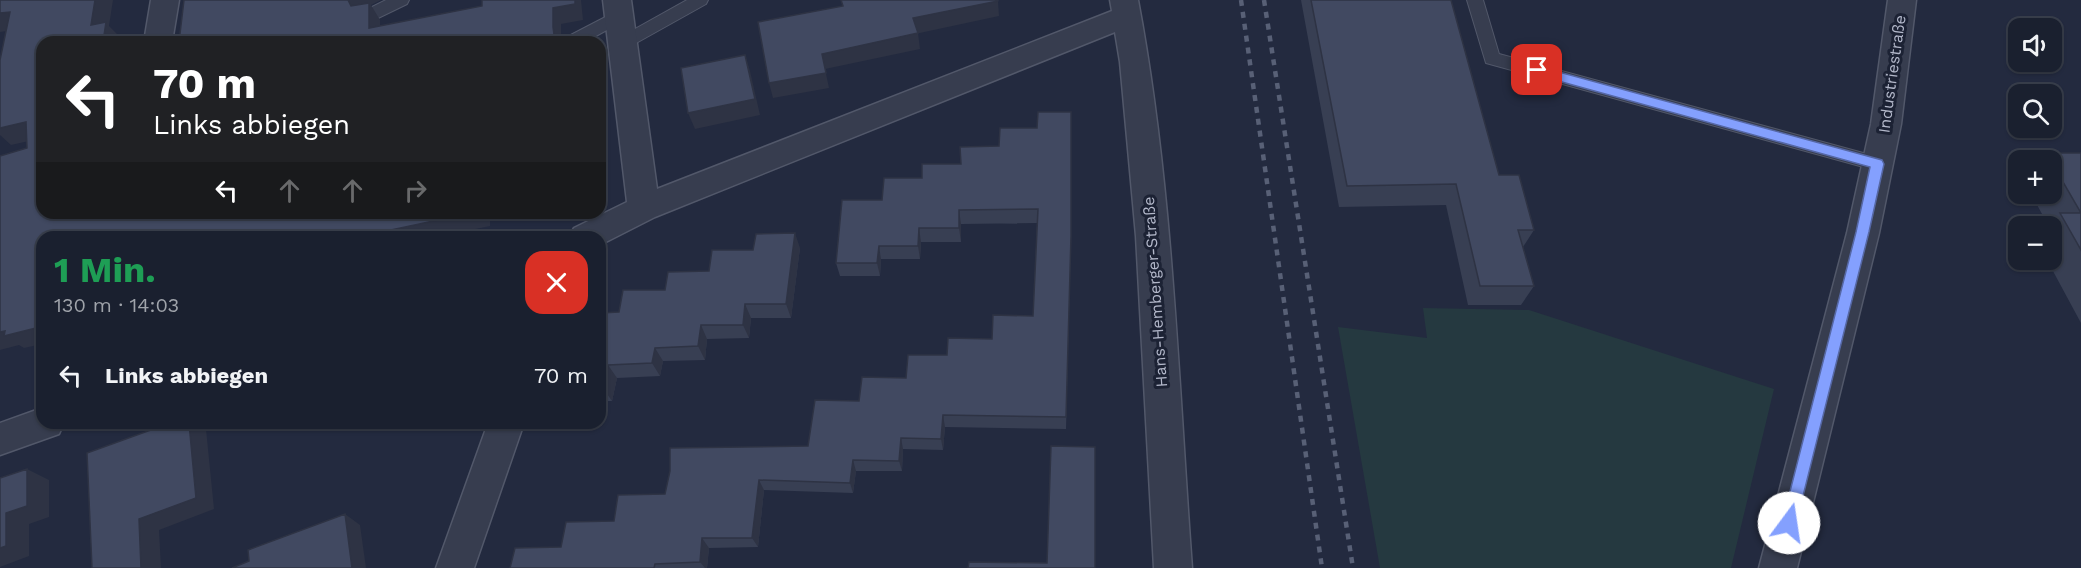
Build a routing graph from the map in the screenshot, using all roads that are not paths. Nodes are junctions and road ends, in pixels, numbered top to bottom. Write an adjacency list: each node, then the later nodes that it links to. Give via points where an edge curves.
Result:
1 (165, 0): 9 (street)
2 (401, 0): 7 (lane)
3 (700, 0): 8 (lane)
4 (1475, 0): 11 (lane, via 1492,58)
5 (1902, 0): 11 (street, Industriestraße)
6 (1126, 8): 12 (street, Hans-Hemberger-Straße); 18 (street, Hans-Hemberger-Straße, via 1152,236)
7 (368, 16)
8 (620, 20): 10 (lane); 12 (street)
9 (159, 36)
10 (585, 36)
11 (1878, 164): 19 (street, Industriestraße)
12 (644, 208): 13 (street, Hans-Hemberger-Straße)
13 (597, 231)
14 (36, 426): 16 (street)
15 (504, 429): 17 (street)
16 (0, 439)
17 (455, 568)
18 (1173, 568)
19 (1778, 568)

